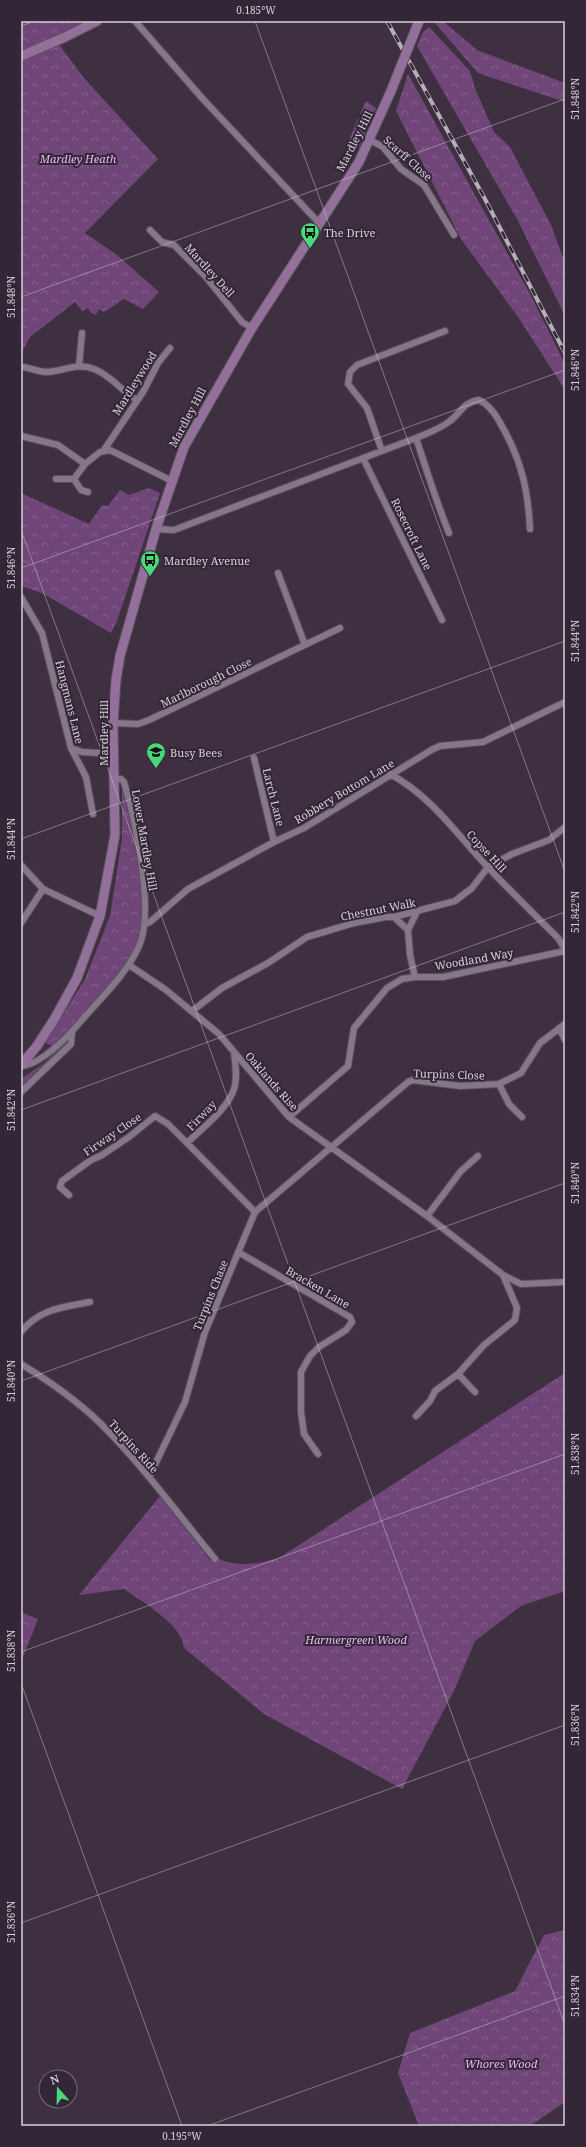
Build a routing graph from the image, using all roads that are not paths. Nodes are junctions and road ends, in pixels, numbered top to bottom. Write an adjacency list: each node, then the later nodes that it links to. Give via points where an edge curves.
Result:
1 (97, 21): 4 (main road)
2 (136, 21): 6 (street, via 202,98)
3 (419, 21): 5 (main road, Mardley Hill, bridge)
4 (21, 56)
5 (370, 140): 6 (main road, Mardley Hill); 8 (street, Scarff Close, via 383,147 401,169 424,185)
6 (320, 224): 9 (main road, Mardley Hill)
7 (150, 230): 9 (street, Mardley Dell, via 162,242 174,245 206,277 242,322)
8 (454, 235)
9 (252, 328): 24 (main road, Mardley Hill, via 184,447)
10 (445, 331): 19 (street, via 357,365 350,372 348,384 367,408)
11 (82, 333): 13 (street)
12 (170, 348): 15 (street, Mardleywood, via 158,363)
13 (79, 366): 14 (street, via 46,372); 15 (street, via 102,373)
14 (24, 367)
15 (137, 400): 18 (street, Mardleywood)
16 (21, 436): 21 (street, via 58,445)
17 (416, 438): 19 (street); 27 (street, via 439,429 463,406 472,401 479,400 490,408 514,449 523,471); 28 (street, via 434,496)
18 (104, 450): 21 (street, Mardleywood); 24 (street, via 110,450)
19 (382, 451): 20 (street)
20 (363, 458): 26 (street, via 174,530); 31 (street, Rosecroft Lane)
21 (85, 464): 23 (street, Mardleywood)
22 (56, 479): 23 (street)
23 (74, 479): 25 (street, via 81,490)
24 (172, 481): 26 (main road, Mardley Hill)
25 (88, 492)
26 (156, 529): 35 (main road, Mardley Hill, via 120,656)
27 (530, 530)
28 (449, 533)
29 (278, 573): 33 (street)
30 (21, 597): 36 (street, Hangmans Lane, via 42,633)
31 (442, 620)
32 (340, 628): 33 (street, Marlborough Close)
33 (305, 646): 35 (street, Marlborough Close, via 149,720 138,724)
34 (565, 702): 39 (street, Robbery Bottom Lane, via 483,742 440,746)
35 (113, 723): 37 (main road, Mardley Hill)
36 (71, 748): 37 (street, via 82,752); 41 (street, Hangmans Lane, via 86,777)
37 (114, 754): 40 (main road, Mardley Hill)
38 (254, 758): 43 (street, Larch Lane)
39 (390, 774): 43 (street, Robbery Bottom Lane, via 348,803); 45 (street, Copse Hill, via 409,784 437,810)
40 (116, 778): 48 (main road, Mardley Hill, via 115,835); 51 (street, Lower Mardley Hill, via 124,782 130,805 142,868)
41 (93, 814)
42 (565, 827): 45 (street, Chestnut Walk, via 549,840 512,854)
43 (274, 842): 51 (street, Robbery Bottom Lane, via 188,889)
44 (21, 866): 46 (street)
45 (488, 867): 47 (street, Chestnut Walk, via 465,895 455,901); 53 (street, Copse Hill, via 558,938)
46 (43, 889): 48 (street); 50 (street)
47 (417, 912): 49 (street, Chestnut Walk); 52 (street)
48 (100, 916): 61 (main road, Mardley Hill, via 78,978)
49 (394, 918): 52 (street); 56 (street, Chestnut Walk, via 354,923 307,937 268,963 222,988)
50 (21, 923)
51 (145, 924): 54 (street, Lower Mardley Hill, via 140,945)
52 (408, 930): 55 (street)
53 (565, 950): 55 (street, Woodland Way, via 443,977)
54 (129, 965): 56 (street, Oaklands Rise); 59 (street, Lower Mardley Hill)
55 (415, 977): 67 (street, Woodland Way, via 387,988 354,1028 348,1066)
56 (192, 1011): 63 (street, Oaklands Rise, via 219,1034)
57 (565, 1024): 58 (street, Turpins Close)
58 (559, 1028): 60 (street); 65 (street, Turpins Close, via 540,1043 521,1073)
59 (72, 1032): 62 (street, Lower Mardley Hill); 66 (street, Lower Mardley Hill, via 72,1044)
60 (565, 1040)
61 (37, 1046): 62 (street); 64 (main road, Mardley Hill)
62 (47, 1052): 64 (street, Lower Mardley Hill, via 34,1064)
63 (234, 1052): 67 (street, Oaklands Rise); 69 (street, Firway, via 234,1090 218,1112)
64 (21, 1066)
65 (499, 1084): 68 (street, via 510,1104); 70 (street, Turpins Close, via 460,1086 413,1080)
66 (21, 1092)
67 (289, 1117): 70 (street, Oaklands Rise)
68 (522, 1117)
69 (187, 1143): 72 (street, Firway Close, via 168,1124 155,1116 129,1137 62,1181 60,1187); 73 (street, Firway)
70 (330, 1147): 73 (street, Turpins Chase); 74 (street, Oaklands Rise)
71 (478, 1156): 74 (street, via 461,1171)
72 (69, 1195)
73 (255, 1212): 75 (street, Turpins Chase)
74 (427, 1216): 76 (street, Oaklands Rise)
75 (238, 1252): 84 (street, Bracken Lane, via 350,1317 352,1322 346,1330 319,1347 310,1356 302,1372 304,1434); 85 (street, Turpins Chase, via 205,1332 185,1402)
76 (503, 1275): 77 (street, via 521,1284); 81 (street, Oaklands Rise, via 517,1308 515,1320 484,1345)
77 (565, 1282)
78 (90, 1302): 79 (street, via 46,1311 32,1320)
79 (21, 1332)
80 (21, 1364): 85 (street, Turpins Ride, via 68,1395 98,1422)
81 (458, 1374): 82 (street); 83 (street, Oaklands Rise, via 435,1391 430,1401)
82 (475, 1392)
83 (416, 1416)
84 (318, 1454)
85 (149, 1477): 86 (street, Turpins Ride)
86 (215, 1559)

